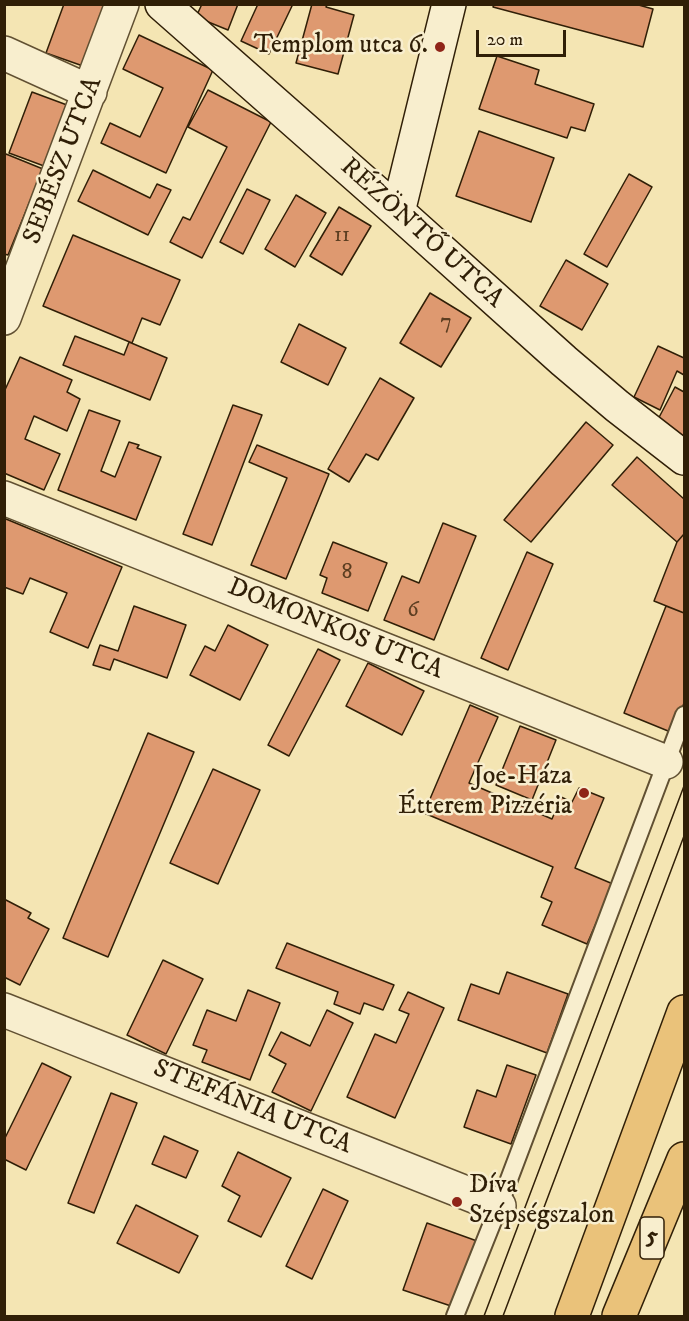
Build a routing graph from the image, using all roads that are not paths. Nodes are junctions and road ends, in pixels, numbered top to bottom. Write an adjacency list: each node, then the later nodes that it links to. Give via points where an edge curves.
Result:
1 (122, 4): 5 (street, SEBÉSZ UTCA)
2 (162, 4): 6 (street, RÉZÖNTŐ UTCA)
3 (449, 4): 6 (street)
4 (4, 53): 5 (street)
5 (90, 92): 7 (street, SEBÉSZ UTCA)
6 (398, 212): 9 (street, RÉZÖNTŐ UTCA, via 564,361)
7 (11, 282): 8 (street, SEBÉSZ UTCA)
8 (4, 318)
9 (684, 458)
10 (4, 498): 12 (street, DOMONKOS UTCA)
11 (684, 716): 12 (lane)
12 (666, 762): 16 (lane)
13 (4, 1010): 16 (street, STEFÁNIA UTCA)
14 (684, 1012): 18 (main road, 5)
15 (684, 1159): 19 (main road, 5)
16 (499, 1206): 17 (lane)
17 (455, 1317)
18 (572, 1317)
19 (619, 1317)

